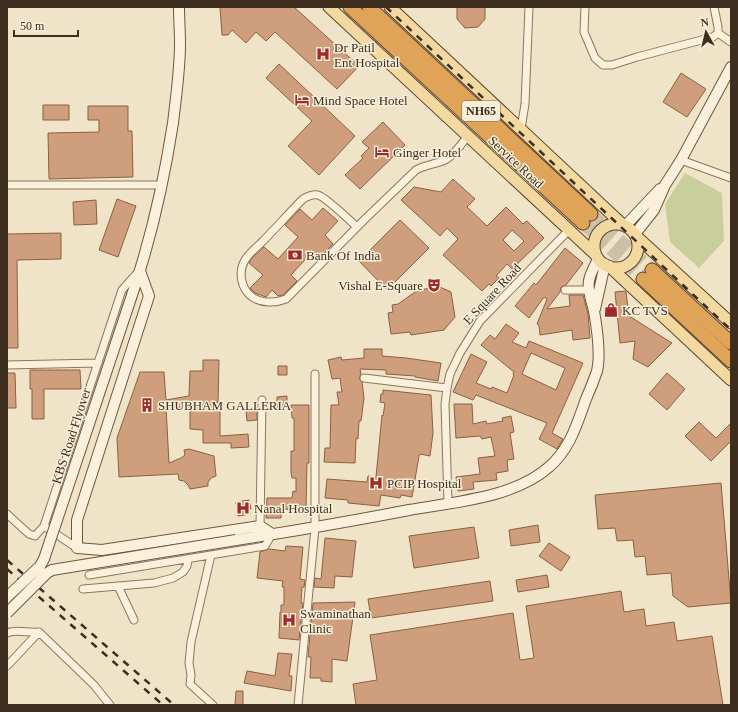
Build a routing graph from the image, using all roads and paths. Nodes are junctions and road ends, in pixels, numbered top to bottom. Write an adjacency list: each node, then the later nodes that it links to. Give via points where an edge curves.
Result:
1 (179, 7): 17 (main road, KBS Road Flyover, via 180,44 176,100)
2 (330, 7): 13 (main road, Service Road)
3 (350, 7): 8 (highway, NH65)
4 (390, 7): 12 (main road, Service Road)
5 (530, 7): 12 (street, via 525,104)
6 (585, 7): 9 (street, via 584,32 595,58 603,65 612,65)
7 (714, 7): 9 (street)
8 (367, 11): 19 (highway, NH65)
9 (718, 34): 10 (street)
10 (731, 42)
11 (731, 67): 14 (main road)
12 (520, 129): 20 (main road, Service Road)
13 (468, 136): 21 (street, via 444,160 416,170); 22 (main road, Service Road)
14 (681, 160): 15 (street); 18 (main road)
15 (731, 178)
16 (7, 185): 17 (street)
17 (162, 185): 25 (main road, KBS Road Flyover)
18 (665, 185): 20 (main road); 23 (main road, via 654,210)
19 (587, 219)
20 (624, 225): 23 (main road); 24 (main road, via 611,224 600,231 594,242)
21 (357, 227): 21 (street, via 322,198 308,196 245,260 241,273 245,289 256,300 263,302 286,299)
22 (569, 230): 24 (main road, Service Road); 37 (street, E Square Road, via 480,321 460,353 450,374)
23 (635, 235): 24 (main road, via 638,249 632,260 621,267); 29 (main road)
24 (602, 261): 27 (main road, via 590,275); 28 (main road); 36 (main road, Service Road)
25 (140, 271): 32 (street, via 122,290); 45 (main road, via 149,296 77,520); 51 (main road, KBS Road Flyover, bridge, via 44,559 40,566)
26 (565, 290): 27 (street)
27 (589, 290): 28 (main road)
28 (594, 311): 39 (main road, via 599,358 597,371 574,432 561,456 537,477 523,485 483,497)
29 (731, 324)
30 (731, 343): 31 (highway, via 648,275)
31 (731, 361)
32 (98, 363): 33 (street); 41 (street)
33 (7, 365)
34 (315, 374): 43 (street)
35 (364, 378): 37 (street)
36 (731, 380)
37 (447, 388): 39 (street, E Square Road, via 445,404)
38 (262, 400): 42 (street)
39 (448, 503): 43 (main road)
40 (7, 514): 41 (street, via 29,534 35,536)
41 (44, 526): 45 (street)
42 (260, 526): 44 (main road); 45 (main road, via 102,550)
43 (315, 528): 44 (main road); 59 (street)
44 (272, 534): 46 (street, via 265,546); 52 (main road, bridge, via 56,568 47,573)
45 (77, 548)
46 (211, 555): 47 (street); 58 (street, via 191,642 189,663 190,684)
47 (188, 559): 48 (street); 49 (street, via 183,572 173,578 154,583)
48 (89, 575)
49 (118, 586): 50 (street); 53 (street)
50 (82, 590)
51 (7, 597)
52 (7, 613)
53 (134, 620)
54 (39, 632): 55 (street, via 29,633 23,630); 56 (street); 57 (street, via 94,685)
55 (7, 633)
56 (7, 666)
57 (110, 705)
58 (213, 705)
59 (298, 705)

